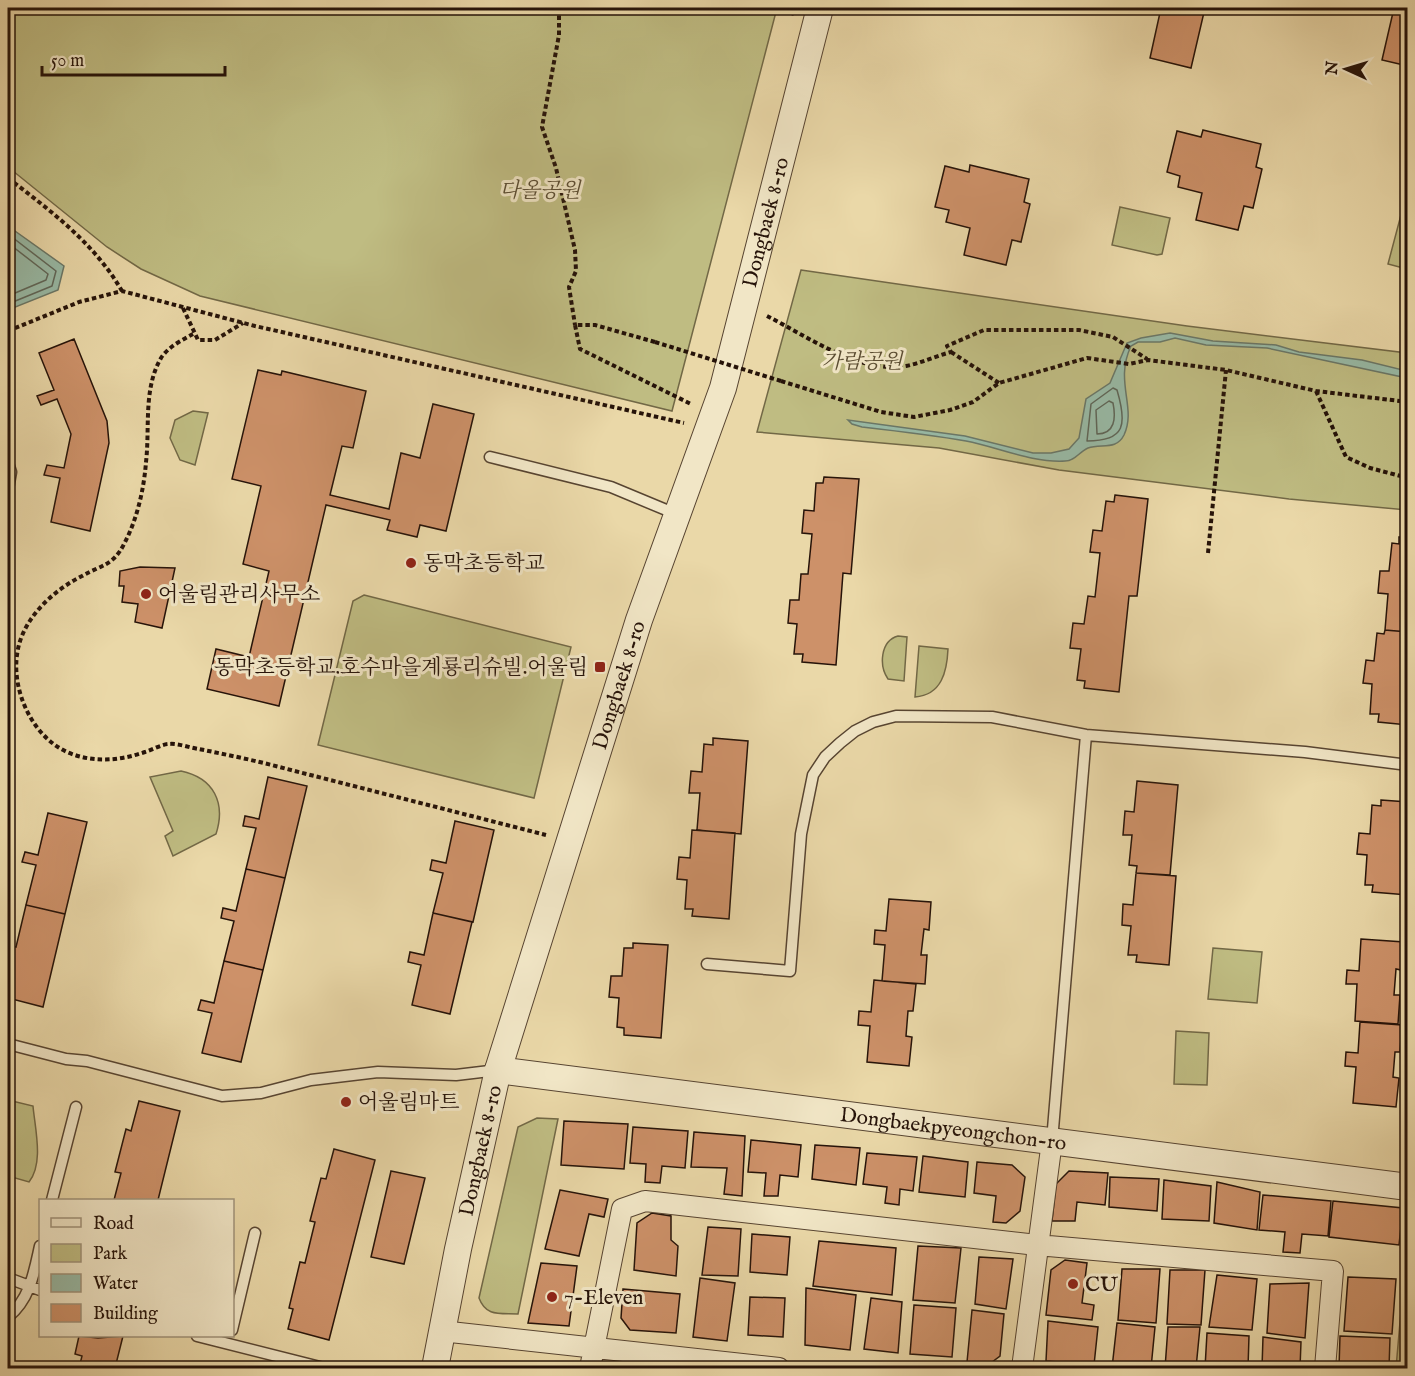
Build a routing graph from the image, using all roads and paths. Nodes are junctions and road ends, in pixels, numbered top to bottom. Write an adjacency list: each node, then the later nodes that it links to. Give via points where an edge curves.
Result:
1 (559, 8): 8 (path, via 559,34 542,127 575,250 576,271 569,287)
2 (820, 8): 5 (street, Dongbaek 8-ro)
3 (8, 178): 4 (path, via 90,246)
4 (122, 291): 6 (path); 9 (path, via 80,302)
5 (745, 305): 11 (path, via 846,356 880,365 906,366); 17 (street, Dongbaek 8-ro)
6 (183, 308): 7 (path); 10 (path)
7 (244, 323): 10 (path, via 215,340 198,340); 17 (path)
8 (576, 325): 14 (path, bridge, via 583,323 654,342 881,412 914,417 973,402); 17 (path, via 580,349)
9 (8, 331)
10 (193, 334): 26 (path, via 161,358 154,376 141,492 135,518 117,558 56,593 31,619 23,634 16,673 20,693 38,728 79,757 112,760 169,744 254,760)
11 (951, 352): 12 (path, via 947,346 984,330 1079,330 1100,333); 14 (path)
12 (1148, 360): 13 (path); 14 (path, via 1130,364 1087,358)
13 (1226, 370): 15 (path); 23 (path)
14 (999, 383)
15 (1316, 391): 16 (path); 20 (path, via 1346,457)
16 (1407, 402)
17 (711, 421): 22 (street, Dongbaek 8-ro)
18 (490, 457): 22 (lane, via 611,487)
19 (8, 463): 21 (lane)
20 (1407, 478)
21 (8, 489)
22 (676, 514): 26 (street, Dongbaek 8-ro)
23 (1208, 553)
24 (1086, 735): 25 (lane, via 1305,752); 27 (lane, via 992,717 896,716 855,730 825,757 813,775 801,834 790,971); 31 (lane)
25 (1407, 765)
26 (570, 841): 29 (street, Dongbaek 8-ro)
27 (707, 964)
28 (8, 1044): 29 (lane, via 222,1096 378,1072 456,1075)
29 (498, 1070): 31 (street, Dongbaekpyeongchon-ro); 42 (street, Dongbaek 8-ro)
30 (76, 1107): 33 (lane)
31 (1052, 1141): 32 (street, Dongbaekpyeongchon-ro); 35 (street)
32 (1407, 1187)
33 (52, 1199)
34 (255, 1233): 39 (lane)
35 (1037, 1245): 45 (street, via 645,1201 622,1209); 51 (street); 52 (street, via 1333,1271)
36 (39, 1255): 38 (lane)
37 (8, 1278): 38 (lane)
38 (35, 1289): 41 (lane)
39 (236, 1299): 40 (lane)
40 (234, 1314)
41 (8, 1317)
42 (441, 1331): 45 (street); 48 (street, Dongbaek 8-ro)
43 (210, 1337): 44 (lane)
44 (230, 1340): 47 (lane)
45 (592, 1346): 46 (street); 49 (street)
46 (730, 1366): 50 (street)
47 (324, 1368)
48 (435, 1368)
49 (590, 1368)
50 (779, 1368)
51 (1022, 1368)
52 (1325, 1368)

